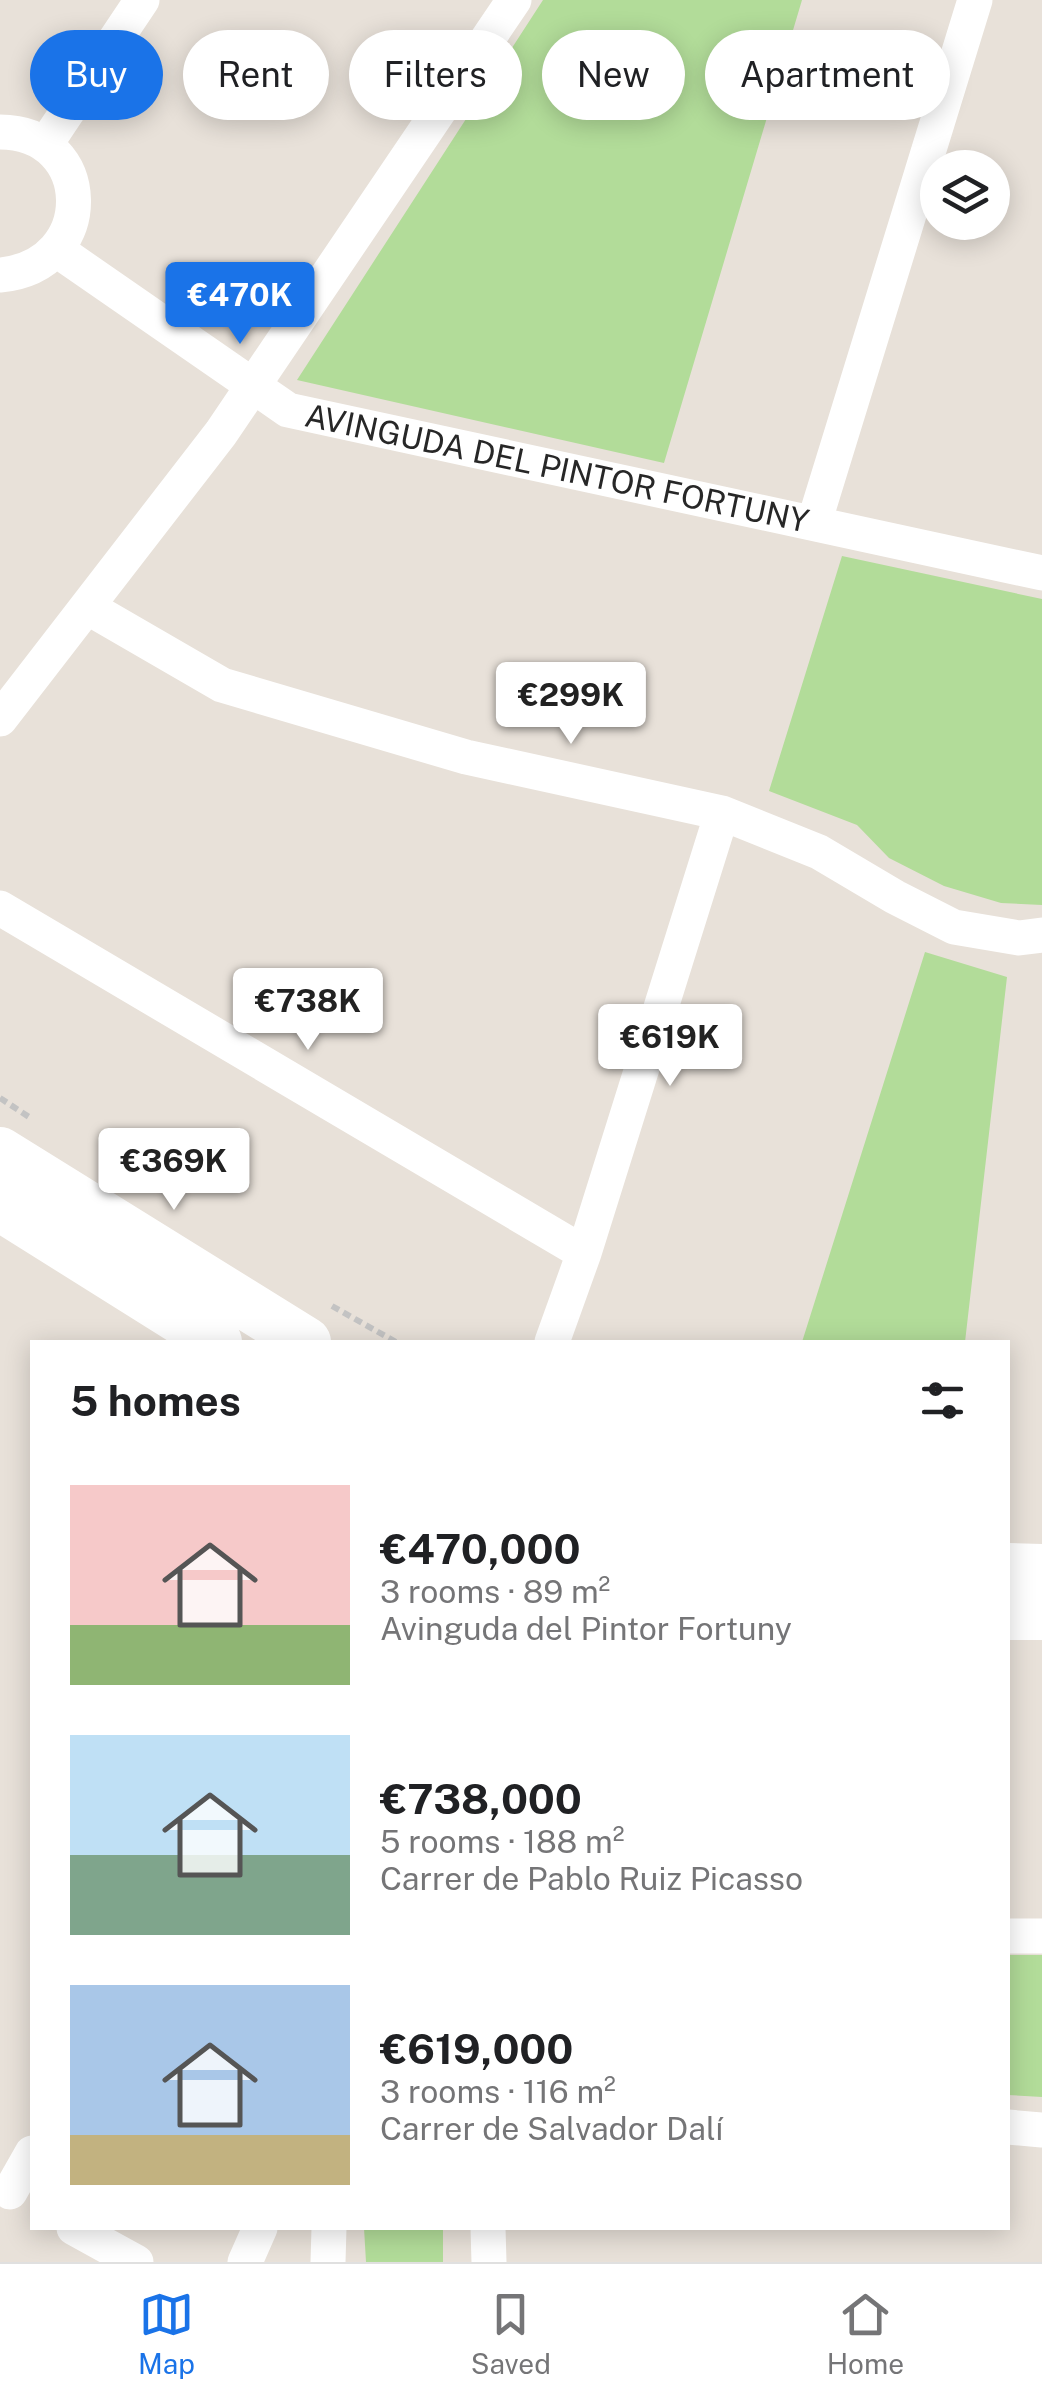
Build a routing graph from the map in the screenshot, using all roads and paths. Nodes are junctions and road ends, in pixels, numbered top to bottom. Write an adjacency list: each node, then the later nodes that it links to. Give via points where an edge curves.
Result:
1 (142, 0): 5 (street)
2 (514, 0): 8 (street)
3 (975, 0): 9 (street)
4 (0, 132): 5 (street)
5 (45, 145): 6 (street, via 62,162 73,195 70,230)
6 (57, 250): 7 (street, via 41,264); 8 (street, AVINGUDA DEL PINTOR FORTUNY)
7 (0, 275)
8 (253, 387): 9 (street, AVINGUDA DEL PINTOR FORTUNY, via 288,410); 11 (street)
9 (814, 524): 10 (street, AVINGUDA DEL PINTOR FORTUNY)
10 (1042, 573)
11 (89, 608): 12 (street); 13 (street, via 222,685 466,757)
12 (0, 719)
13 (722, 813): 15 (street, via 820,852 954,927); 18 (street)
14 (0, 908): 18 (street)
15 (1042, 936)
16 (0, 1152): 20 (street)
17 (0, 1206): 19 (street)
18 (584, 1253): 21 (street)
19 (214, 1340)
20 (303, 1340)
21 (553, 1340)
22 (1010, 1568): 23 (street)
23 (1042, 1569)
24 (1010, 1615): 25 (street)
25 (1042, 1616)
26 (1010, 1936): 27 (street)
27 (1042, 1936)
28 (1010, 2127): 29 (street)
29 (1042, 2130)
30 (30, 2157): 31 (street)
31 (14, 2194)
32 (78, 2230): 36 (street)
33 (259, 2230): 37 (street)
34 (329, 2230): 38 (street)
35 (488, 2230): 39 (street)
36 (136, 2262)
37 (244, 2262)
38 (328, 2262)
39 (488, 2262)

